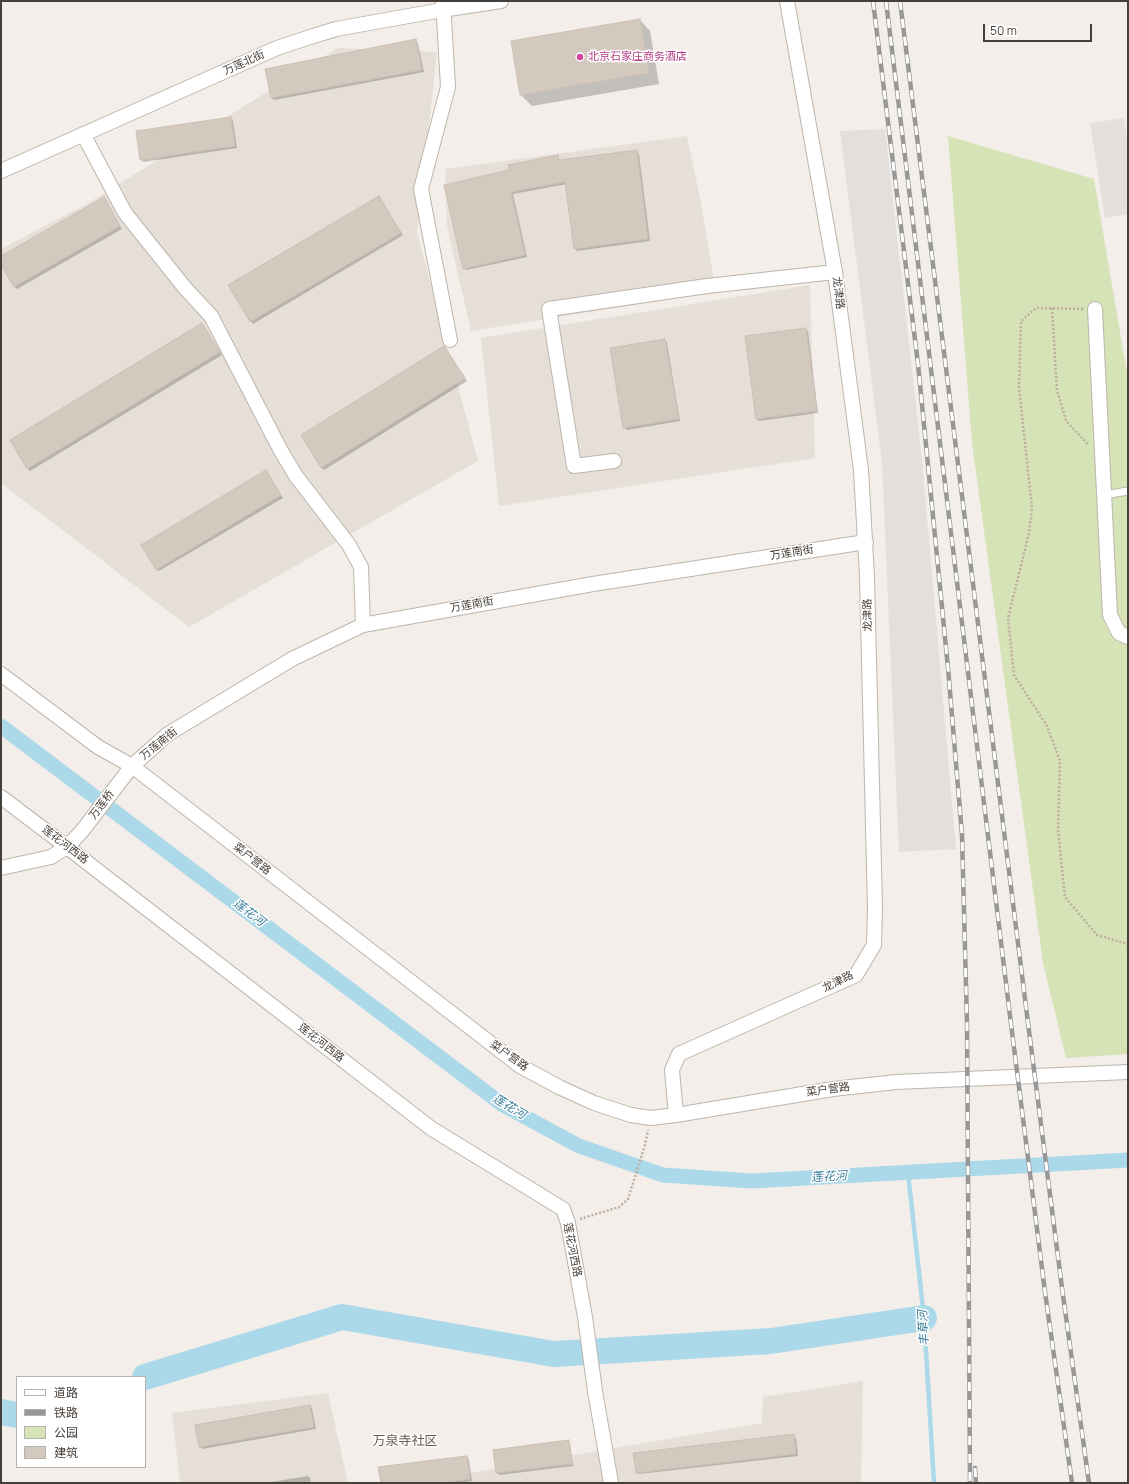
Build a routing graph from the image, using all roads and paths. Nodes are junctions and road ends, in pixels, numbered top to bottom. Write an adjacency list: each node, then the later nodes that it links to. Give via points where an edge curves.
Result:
1 (501, 1): 3 (street, 万莲北街)
2 (787, 1): 6 (street, 龙津路)
3 (442, 5): 4 (street, 万莲北街, via 336,29 277,48); 9 (street, via 448,87 421,189)
4 (83, 134): 5 (street, 万莲北街); 15 (street, via 125,213 210,316 296,476 349,545 361,567)
5 (1, 171)
6 (835, 272): 11 (street, via 706,286 549,309 574,466); 14 (street, 龙津路, via 861,470)
7 (1052, 308): 8 (path); 10 (path, via 1057,390 1066,421); 23 (path, via 1036,308 1021,321 1019,388 1032,508 1029,533 1008,618 1014,675 1047,726 1060,761 1058,830 1065,896 1096,935)
8 (1095, 309): 10 (street)
9 (450, 340)
10 (1102, 459): 13 (street)
11 (614, 461)
12 (1128, 491): 13 (lane)
13 (1104, 495): 16 (street, via 1110,615 1119,633)
14 (866, 542): 15 (street, 万莲南街, via 593,584); 25 (street, 龙津路, via 874,945 856,975 679,1054 672,1070)
15 (363, 625): 18 (street, 万莲南街, via 292,659 168,734)
16 (1128, 637)
17 (1, 674): 18 (street, 菜户营路, via 98,747)
18 (132, 766): 19 (street, 万莲南街); 25 (street, 菜户营路, via 520,1066 594,1103 631,1115 651,1118)
19 (123, 779): 21 (street, 万莲桥)
20 (1, 797): 21 (street, 莲花河西路)
21 (67, 847): 22 (street, via 51,857); 27 (street, 莲花河西路, via 432,1129 563,1208)
22 (1, 868)
23 (1128, 944)
24 (1128, 1072): 25 (street, 菜户营路, via 896,1082 833,1089)
25 (676, 1115)
26 (645, 1146): 27 (path, via 628,1199 619,1207)
27 (568, 1223): 28 (street, 莲花河西路)
28 (611, 1483)

